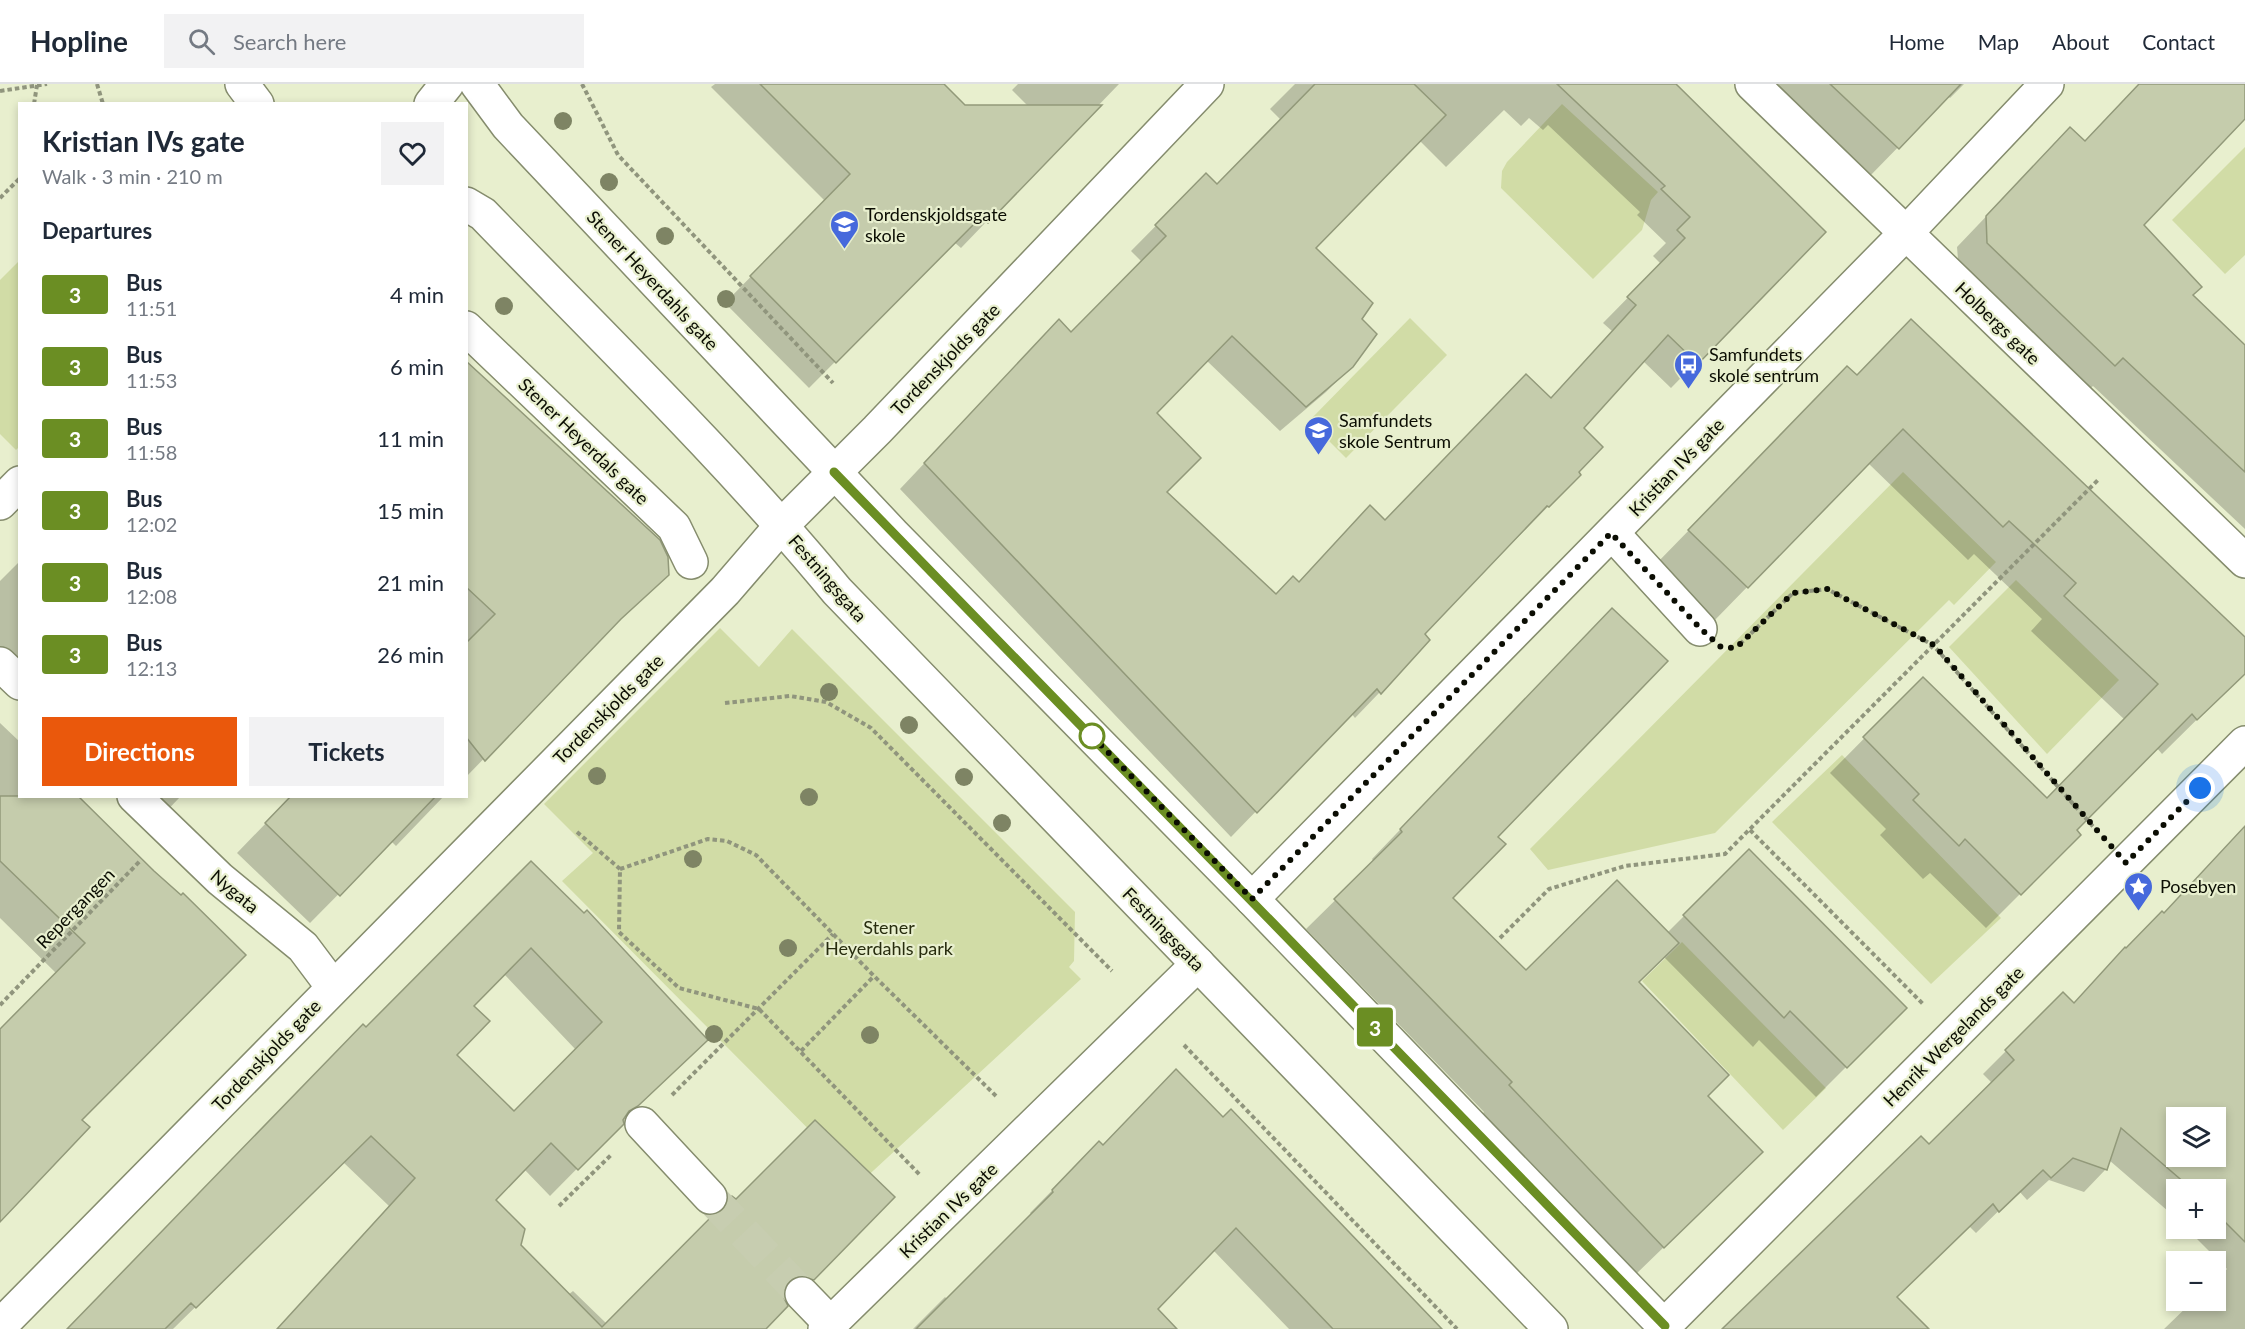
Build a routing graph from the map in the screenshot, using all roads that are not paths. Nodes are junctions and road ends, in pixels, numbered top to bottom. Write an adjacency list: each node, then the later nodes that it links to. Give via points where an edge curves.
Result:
1 (242, 84): 7 (main road)
2 (447, 84): 8 (main road)
3 (477, 84): 12 (main road, Stener Heyerdahls gate, via 508,126)
4 (1207, 84): 12 (main road, Tordenskjolds gate)
5 (1752, 84): 10 (main road, Holbergs gate)
6 (2047, 84): 10 (main road, Kristian IVs gate)
7 (256, 102)
8 (433, 102)
9 (468, 205): 15 (main road, via 483,214)
10 (1905, 234): 16 (main road, Kristian IVs gate); 17 (main road, Holbergs gate)
11 (468, 330): 18 (main road, Stener Heyerdals gate, via 674,527)
12 (834, 472): 15 (main road, Tordenskjolds gate); 24 (main road)
13 (18, 485): 14 (main road)
14 (0, 503)
15 (782, 525): 25 (main road, Festningsgata, via 837,591); 26 (main road, Tordenskjolds gate, via 725,591)
16 (1611, 533): 19 (main road); 24 (main road, Kristian IVs gate)
17 (2245, 561)
18 (691, 562)
19 (1700, 628)
20 (0, 664): 21 (main road)
21 (18, 681)
22 (2245, 743): 32 (main road, Henrik Wergelands gate)
23 (136, 798): 26 (main road, Nygata, via 220,879 303,947)
24 (1252, 899): 32 (main road)
25 (1198, 964): 31 (main road, Kristian IVs gate); 33 (main road, Festningsgata)
26 (333, 987): 30 (main road, Tordenskjolds gate)
27 (642, 1124): 28 (main road)
28 (710, 1197)
29 (802, 1294): 31 (main road)
30 (0, 1326)
31 (828, 1326)
32 (1664, 1328)
33 (1551, 1329)

